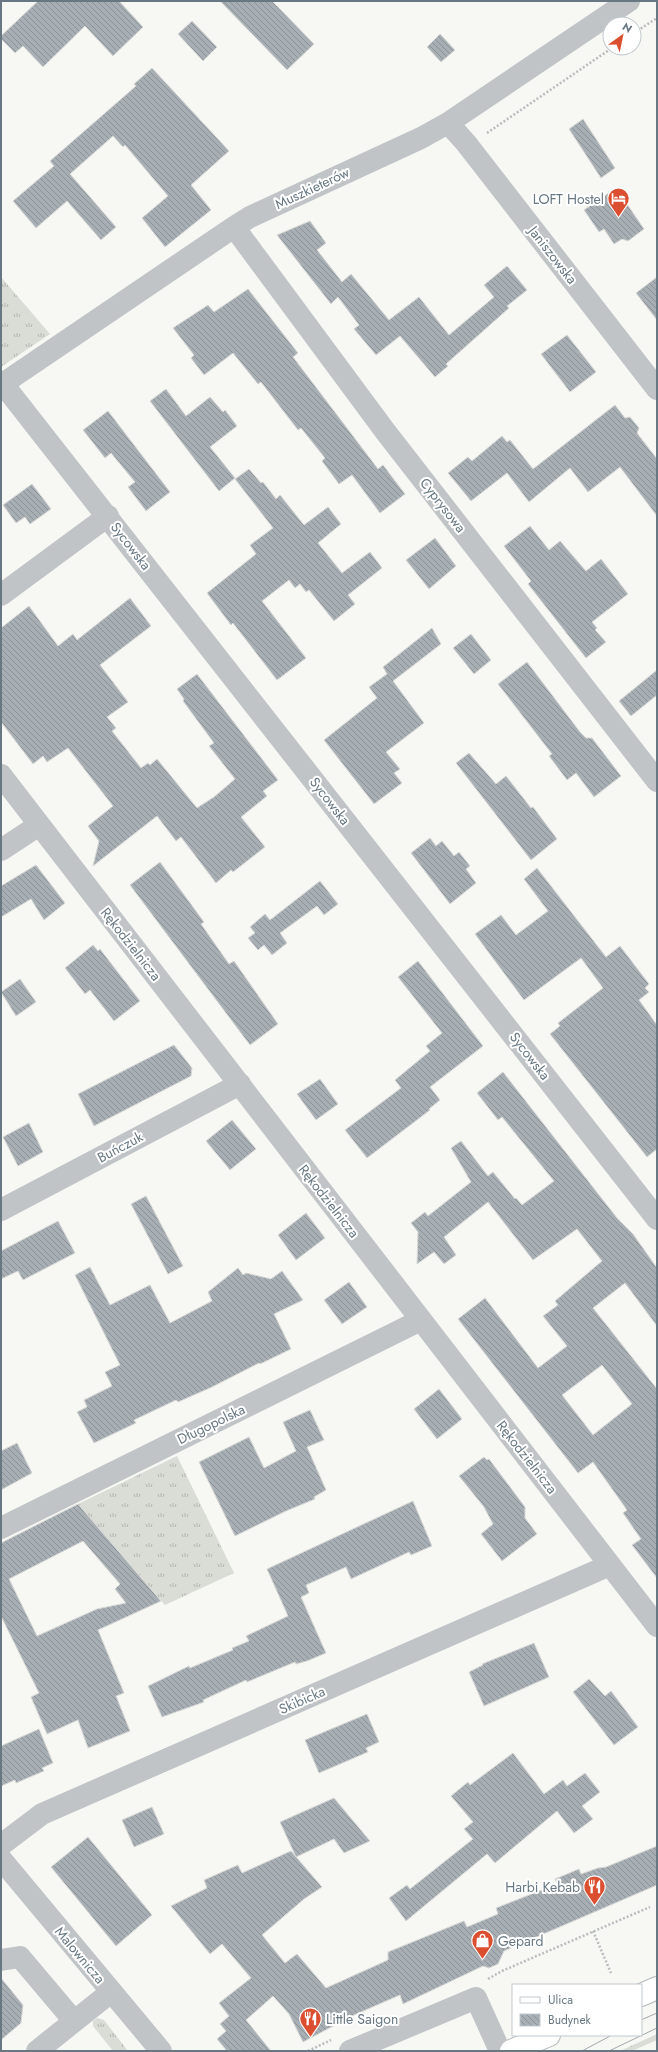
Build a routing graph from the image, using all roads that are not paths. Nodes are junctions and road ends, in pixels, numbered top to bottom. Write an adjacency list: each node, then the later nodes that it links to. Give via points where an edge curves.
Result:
1 (629, 1): 2 (street, Muszkieterów)
2 (448, 123): 3 (street, Muszkieterów); 4 (street, Janiszowska)
3 (234, 226): 5 (street, Muszkieterów); 10 (street, Cyprysowa, via 385,431)
4 (650, 365): 6 (street, Janiszowska)
5 (2, 385): 7 (street, Sycowska)
6 (657, 389)
7 (108, 516): 8 (street); 15 (street, Sycowska)
8 (1, 595)
9 (1, 775): 11 (street, Rękodzielnicza)
10 (657, 781)
11 (39, 825): 12 (street); 13 (street, Rękodzielnicza)
12 (1, 850)
13 (240, 1084): 14 (street, Buńczuk); 16 (street, Rękodzielnicza)
14 (1, 1210)
15 (657, 1218)
16 (421, 1320): 17 (street, Długopolska); 18 (street, Rękodzielnicza)
17 (1, 1528)
18 (610, 1566): 19 (street, Rękodzielnicza); 20 (street, Skibicka, via 42,1814)
19 (657, 1626)
20 (1, 1845)
21 (1, 1859): 24 (street, Malownicza)
22 (1, 1960): 26 (street, via 20,1957)
23 (657, 1988): 25 (main road)
24 (111, 1992): 26 (street); 29 (street, Malownicza)
25 (642, 1995)
26 (74, 2021): 28 (street)
27 (547, 2036): 32 (main road)
28 (37, 2051)
29 (161, 2051)
30 (350, 2051): 31 (street, via 476,1998)
31 (500, 2051)
32 (511, 2051)

